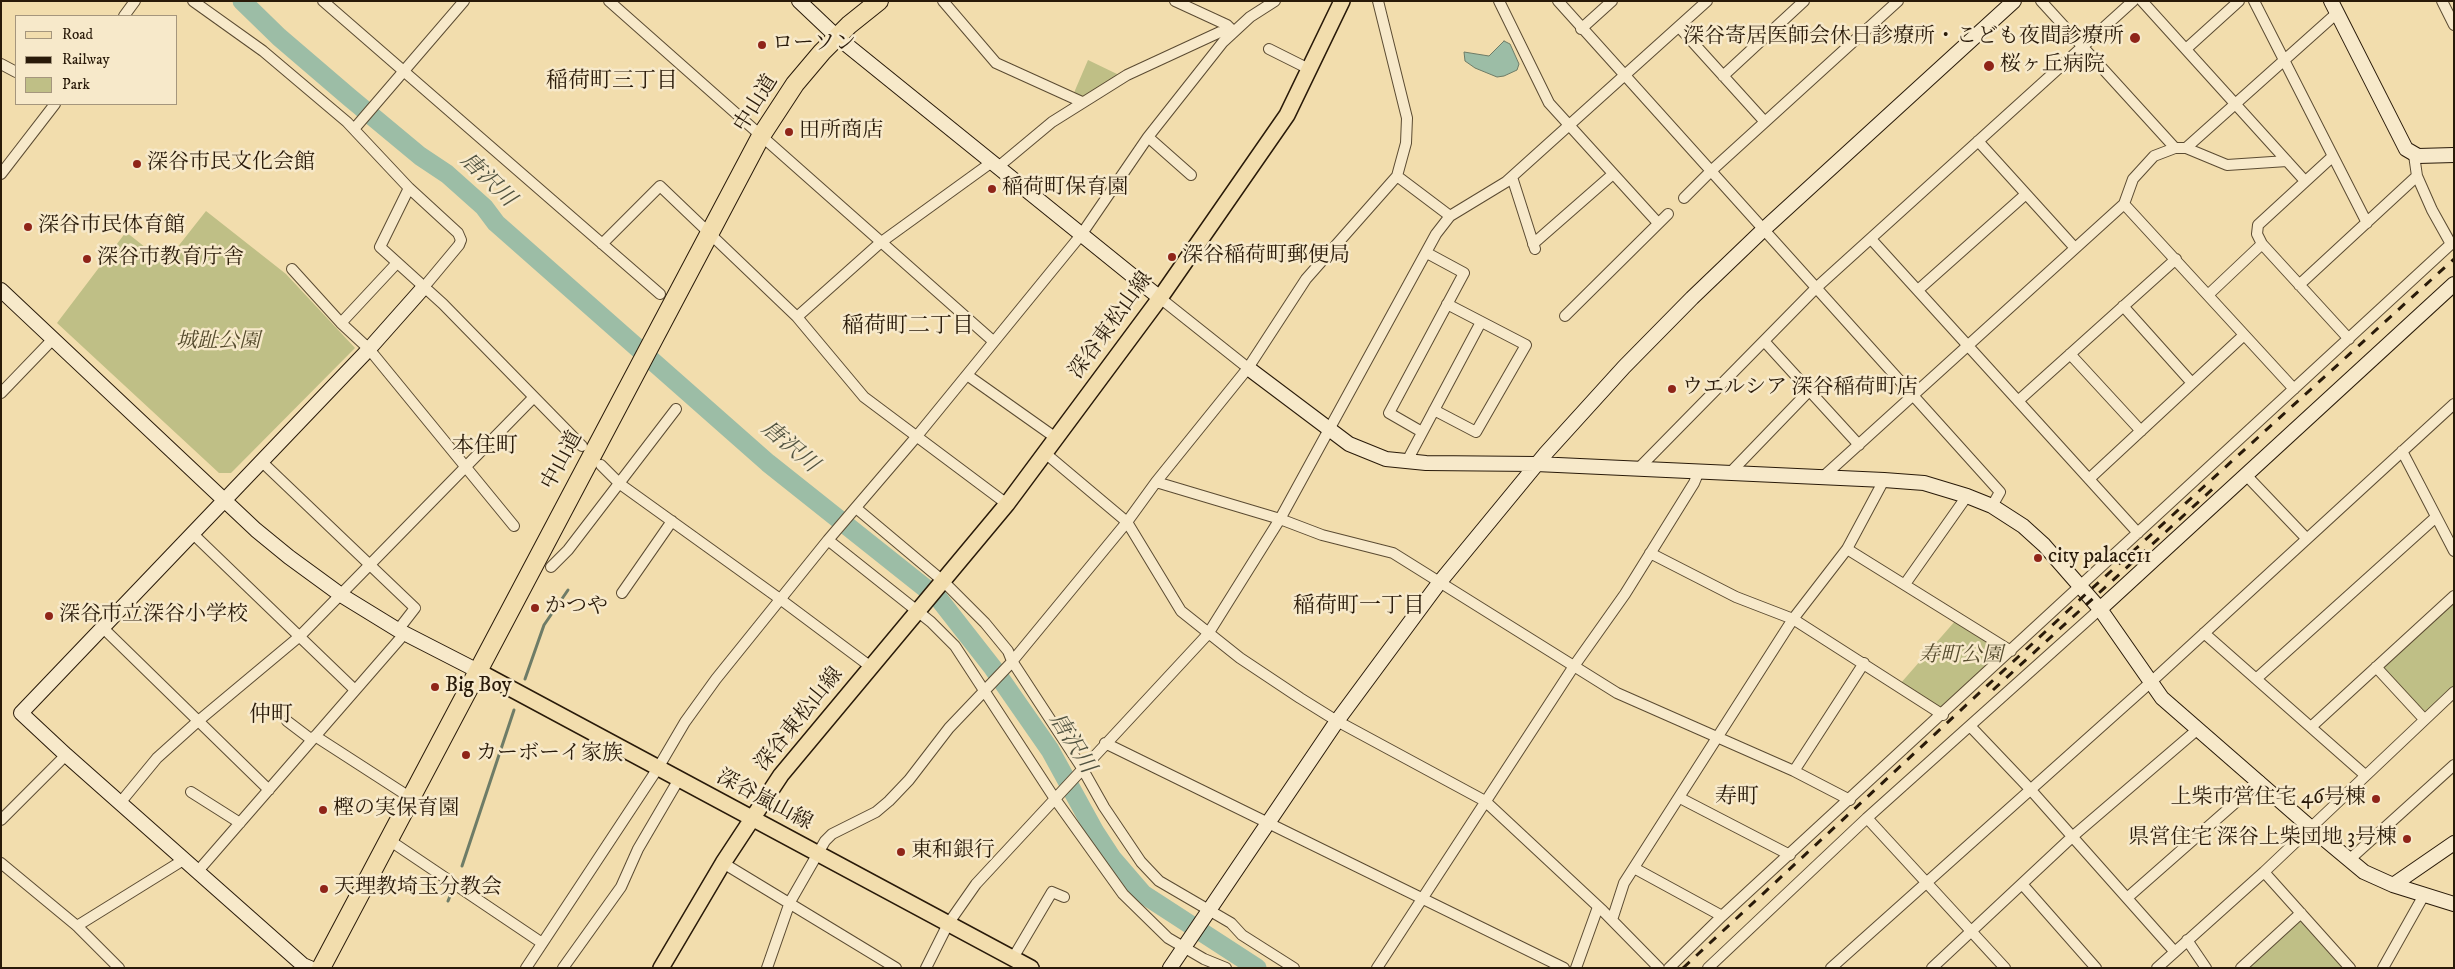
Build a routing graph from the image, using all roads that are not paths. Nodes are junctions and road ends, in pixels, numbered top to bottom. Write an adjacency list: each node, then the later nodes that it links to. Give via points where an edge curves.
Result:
1 (135, 1): 27 (street)
2 (193, 1): 48 (street, via 263,51)
3 (323, 1): 40 (street)
4 (464, 1): 40 (street)
5 (609, 1): 49 (street)
6 (799, 1): 32 (street)
7 (879, 1): 32 (highway, 中山道)
8 (944, 1): 43 (street, via 996,64)
9 (1174, 1): 31 (street, via 1228,25)
10 (1276, 1): 31 (street)
11 (1342, 1): 38 (main road, 深谷東松山線)
12 (1378, 1): 63 (street, via 1407,118 1406,144)
13 (1499, 1): 47 (street, via 1549,103)
14 (1558, 1): 30 (street)
15 (1612, 1): 30 (street)
16 (1707, 1): 29 (street)
17 (1804, 1): 42 (street)
18 (1898, 1): 46 (street)
19 (2014, 1): 75 (street)
20 (2041, 1): 33 (street)
21 (2133, 1): 33 (street)
22 (2142, 1): 35 (street)
23 (2239, 1): 35 (street)
24 (2254, 1): 36 (street)
25 (2442, 1): 28 (street)
26 (2333, 4): 36 (street); 54 (street, via 2402,143)
27 (125, 15)
28 (2454, 25)
29 (1679, 27): 41 (street); 42 (street)
30 (1581, 29): 41 (street)
31 (1233, 31): 43 (street, via 1220,32 1126,75); 50 (street)
32 (836, 37): 49 (highway, 中山道, via 795,84); 58 (street)
33 (2082, 46): 51 (street); 52 (street)
34 (1269, 48): 38 (street)
35 (2186, 49): 44 (street)
36 (2284, 59): 44 (street); 56 (street)
37 (1, 64): 39 (street)
38 (1309, 69): 95 (main road, 深谷東松山線, via 1287,115)
39 (15, 71)
40 (404, 71): 48 (street); 80 (street)
41 (1624, 76): 47 (street); 59 (street)
42 (1723, 76): 46 (street)
43 (1082, 102): 58 (street)
44 (2235, 104): 53 (street); 57 (street)
45 (54, 105): 60 (street)
46 (1765, 122): 59 (street)
47 (1569, 126): 62 (street); 65 (street)
48 (355, 128): 67 (street)
49 (761, 136): 76 (highway, 中山道); 79 (street)
50 (1148, 137): 61 (street); 77 (street)
51 (1978, 141): 68 (street); 78 (street)
52 (2174, 148): 53 (street); 70 (street, via 2154,156 2143,165 2133,179)
53 (2186, 148): 57 (street, via 2227,165)
54 (2414, 155): 55 (street); 64 (street)
55 (2454, 155)
56 (2332, 157): 66 (street); 74 (street)
57 (2287, 161): 66 (street)
58 (995, 165): 77 (street); 79 (street)
59 (1711, 171): 69 (street); 75 (street)
60 (1, 174)
61 (1191, 174)
62 (1613, 174): 65 (street, via 1534,247); 73 (street)
63 (1397, 176): 72 (street); 110 (street, via 1306,279)
64 (2417, 176): 74 (street); 104 (street, via 2451,244)
65 (1512, 177): 72 (street)
66 (2306, 181): 81 (street, via 2258,225 2257,234)
67 (409, 188): 85 (street, via 380,247); 89 (street, via 461,240)
68 (2026, 194): 82 (street); 92 (street)
69 (1684, 198)
70 (2124, 204): 82 (street); 84 (street)
71 (1668, 214): 73 (street)
72 (1450, 216): 83 (street, via 1436,234)
73 (1658, 223): 98 (street)
74 (2367, 223): 87 (street)
75 (1763, 230): 90 (street); 133 (street, via 1631,360)
76 (710, 233): 80 (street, via 660,186); 99 (street); 186 (highway, 中山道)
77 (1081, 235): 95 (street); 105 (street)
78 (1871, 238): 90 (street); 92 (street)
79 (880, 243): 99 (street); 105 (street)
80 (602, 244): 93 (street)
81 (2262, 244): 87 (street); 94 (street)
82 (2075, 248): 107 (street)
83 (1427, 254): 96 (street, via 1464,273); 122 (street)
84 (2176, 259): 94 (street); 97 (street)
85 (396, 264): 89 (street); 101 (street)
86 (292, 269): 101 (street)
87 (2299, 284): 104 (street)
88 (2454, 284): 139 (street)
89 (424, 287): 108 (street); 117 (street)
90 (1816, 288): 106 (street); 116 (street)
91 (1, 290): 103 (street)
92 (1918, 290): 107 (street)
93 (660, 294)
94 (2208, 295): 102 (street)
95 (1160, 298): 110 (street); 126 (main road, 深谷東松山線)
96 (1447, 304): 100 (street); 124 (street, via 1389,413)
97 (2123, 306): 109 (street); 112 (street)
98 (1565, 316)
99 (797, 317): 125 (street, via 864,397)
100 (1480, 322): 121 (street); 121 (street, via 1526,345 1476,432)
101 (341, 323): 108 (street)
102 (2244, 335): 112 (street); 113 (street)
103 (54, 338): 115 (street); 146 (street)
104 (2349, 339): 113 (street)
105 (993, 341): 111 (street)
106 (1764, 341): 114 (street); 136 (street)
107 (1968, 345): 116 (street); 118 (street)
108 (369, 349): 131 (street); 135 (street)
109 (2070, 354): 118 (street); 123 (street)
110 (1248, 368): 122 (street); 143 (street)
111 (967, 375): 125 (street); 126 (street)
112 (2192, 383): 123 (street)
113 (2294, 389): 156 (street)
114 (1809, 391): 127 (street); 138 (street)
115 (1, 393)
116 (1913, 394): 127 (street); 148 (street, via 2000,492)
117 (534, 397): 128 (street); 135 (street)
118 (2018, 400): 141 (street)
119 (2454, 404): 129 (street)
120 (676, 409): 144 (street)
121 (1434, 410): 124 (street)
122 (1328, 430): 132 (street, via 1367,453); 151 (street)
123 (2141, 431): 141 (street)
124 (1422, 432): 132 (street)
125 (918, 436): 147 (street); 149 (street)
126 (1056, 438): 130 (main road, 深谷東松山線)
127 (1859, 445): 140 (street)
128 (582, 446)
129 (2402, 451): 150 (street); 158 (street)
130 (1045, 453): 147 (main road, 深谷東松山線); 153 (street)
131 (261, 461): 146 (street); 162 (street)
132 (1407, 461): 133 (street)
133 (1536, 464): 136 (street); 165 (street)
134 (601, 465): 144 (street)
135 (465, 466): 154 (street); 162 (street)
136 (1638, 469): 137 (street)
137 (1699, 471): 138 (street); 161 (street)
138 (1729, 474): 140 (street)
139 (2245, 474): 158 (street); 172 (street)
140 (1824, 476): 142 (street)
141 (2088, 479): 156 (street)
142 (1884, 480): 145 (street, via 1924,483); 159 (street)
143 (1156, 482): 151 (street); 153 (street)
144 (620, 484): 152 (street); 163 (street)
145 (1967, 496): 148 (street); 166 (street)
146 (224, 500): 155 (street); 169 (street, via 289,557)
147 (1007, 504): 164 (main road, 深谷東松山線)
148 (1992, 506): 167 (street, via 2023,526 2044,545)
149 (854, 510): 157 (street); 164 (street)
150 (2436, 517): 160 (street); 187 (street)
151 (1280, 519): 165 (street, via 1322,535 1393,553); 178 (street)
152 (672, 521): 168 (street); 171 (street)
153 (1127, 522): 178 (street, via 1181,612); 181 (street)
154 (514, 526)
155 (192, 533): 175 (street); 179 (street)
156 (2138, 533): 167 (street)
157 (829, 538): 171 (street); 173 (street)
158 (2307, 539): 177 (street)
159 (1847, 548): 166 (street); 174 (street)
160 (2454, 552)
161 (1650, 553): 174 (street, via 1736,597); 183 (street)
162 (369, 565): 169 (street); 176 (street, via 415,608)
163 (551, 568)
164 (941, 583): 173 (main road, 深谷東松山線); 181 (street, via 985,623 1008,651)
165 (1439, 583): 183 (street); 195 (street)
166 (1905, 584): 180 (street)
167 (2080, 586): 172 (street); 180 (street)
168 (622, 593)
169 (341, 595): 176 (street); 179 (street)
170 (2454, 596): 185 (street)
171 (780, 599): 184 (street); 205 (street, via 716,679)
172 (2100, 609): 188 (street); 197 (street)
173 (919, 610): 184 (main road, 深谷東松山線); 190 (street, via 955,646)
174 (1793, 619): 182 (street); 200 (street)
175 (102, 627): 196 (street); 203 (street, via 21,713)
176 (402, 631): 186 (street); 189 (street)
177 (2204, 633): 187 (street); 188 (street)
178 (1208, 634): 195 (street); 202 (street)
179 (300, 636): 189 (street); 196 (street)
180 (2011, 651): 192 (street)
181 (1011, 662): 190 (street); 206 (street)
182 (1864, 663): 192 (street); 207 (street)
183 (1574, 666): 200 (street, via 1635,702); 218 (street)
184 (871, 667): 220 (main road, 深谷東松山線, via 792,761)
185 (2376, 667): 193 (street); 198 (street)
186 (478, 671): 205 (main road, 深谷嵐山線); 214 (highway, 中山道)
187 (2256, 679): 198 (street)
188 (2151, 682): 199 (street, via 2162,698); 211 (street)
189 (355, 690): 201 (street)
190 (985, 690): 215 (street); 229 (street, via 889,801 876,812 832,834)
191 (2454, 692): 193 (street)
192 (1943, 715): 217 (street)
193 (2424, 719): 208 (street)
194 (287, 721): 201 (street)
195 (1337, 721): 218 (street); 223 (street)
196 (197, 722): 212 (street); 219 (street, via 157,758)
197 (1970, 726): 211 (street); 221 (street)
198 (2311, 727): 208 (street)
199 (2198, 729): 210 (street); 226 (street)
200 (1717, 737): 207 (street); 216 (street)
201 (314, 738): 212 (street); 214 (street)
202 (1105, 743): 206 (street); 223 (street)
203 (66, 755): 219 (street); 222 (street)
204 (2454, 765): 232 (street)
205 (658, 768): 209 (main road, 深谷嵐山線); 256 (street)
206 (1081, 770): 215 (street); 248 (street, via 1141,862 1166,886)
207 (1794, 771): 217 (street)
208 (2365, 776): 225 (street)
209 (679, 779): 220 (main road, 深谷嵐山線); 264 (street, via 638,849 621,887)
210 (2260, 781): 225 (street); 244 (street)
211 (2030, 789): 226 (street); 238 (street)
212 (269, 790): 224 (street)
213 (191, 792): 224 (street)
214 (411, 798): 227 (highway, 中山道)
215 (1056, 798): 252 (street, via 976,884); 257 (street, via 1123,894 1158,930)
216 (1680, 798): 230 (street); 235 (street)
217 (1850, 800): 230 (street)
218 (1485, 801): 243 (street); 247 (street)
219 (120, 803): 231 (street)
220 (752, 818): 229 (main road, 深谷嵐山線); 234 (main road, 深谷東松山線)
221 (1868, 818): 238 (street); 278 (street)
222 (1, 820)
223 (1268, 822): 243 (street); 248 (street)
224 (240, 823): 236 (street)
225 (2310, 827): 232 (street); 237 (street)
226 (2072, 837): 239 (street); 244 (street)
227 (389, 840): 256 (street); 262 (highway, 中山道)
228 (2454, 843): 240 (street)
229 (818, 853): 245 (street); 252 (main road, 深谷嵐山線)
230 (1790, 855): 250 (street)
231 (185, 859): 236 (street); 253 (street)
232 (2349, 860): 240 (street, via 2364,872)
233 (1, 863): 253 (street)
234 (723, 863): 245 (street); 265 (main road, 深谷東松山線)
235 (1634, 868): 250 (street); 251 (street, via 1624,883)
236 (198, 871): 261 (street)
237 (2264, 872): 249 (street); 255 (street)
238 (1926, 882): 254 (street); 279 (street)
239 (2022, 884): 254 (street); 282 (street)
240 (2393, 885): 241 (street)
241 (2424, 895): 246 (street); 287 (street)
242 (1064, 897): 259 (street, via 1052,892)
243 (1421, 897): 273 (street); 274 (street)
244 (2127, 898): 258 (street)
245 (790, 902): 266 (street); 267 (street)
246 (2454, 904)
247 (1598, 907): 251 (street); 275 (street)
248 (1208, 911): 257 (street); 272 (street, via 1232,923 1242,935)
249 (2301, 913): 285 (street); 286 (street)
250 (1722, 916): 277 (street)
251 (1612, 920): 276 (street)
252 (948, 924): 259 (main road, 深谷嵐山線); 268 (street)
253 (77, 926): 260 (street)
254 (1972, 931): 280 (street); 281 (street)
255 (2187, 940): 258 (street); 284 (street)
256 (542, 944): 263 (street)
257 (1185, 946): 270 (street); 271 (street)
258 (2174, 951): 283 (street)
259 (1013, 958): 269 (main road, 深谷嵐山線)
260 (119, 968)
261 (310, 968)
262 (322, 968)
263 (526, 968)
264 (563, 968)
265 (661, 968)
266 (767, 968)
267 (896, 968)
268 (926, 968)
269 (1031, 968)
270 (1170, 968)
271 (1226, 968)
272 (1294, 968)
273 (1377, 968)
274 (1564, 968)
275 (1576, 968)
276 (1659, 968)
277 (1669, 968)
278 (1708, 968)
279 (1831, 968)
280 (1932, 968)
281 (2005, 968)
282 (2096, 968)
283 (2156, 968)
284 (2206, 968)
285 (2241, 968)
286 (2350, 968)
287 (2383, 968)

